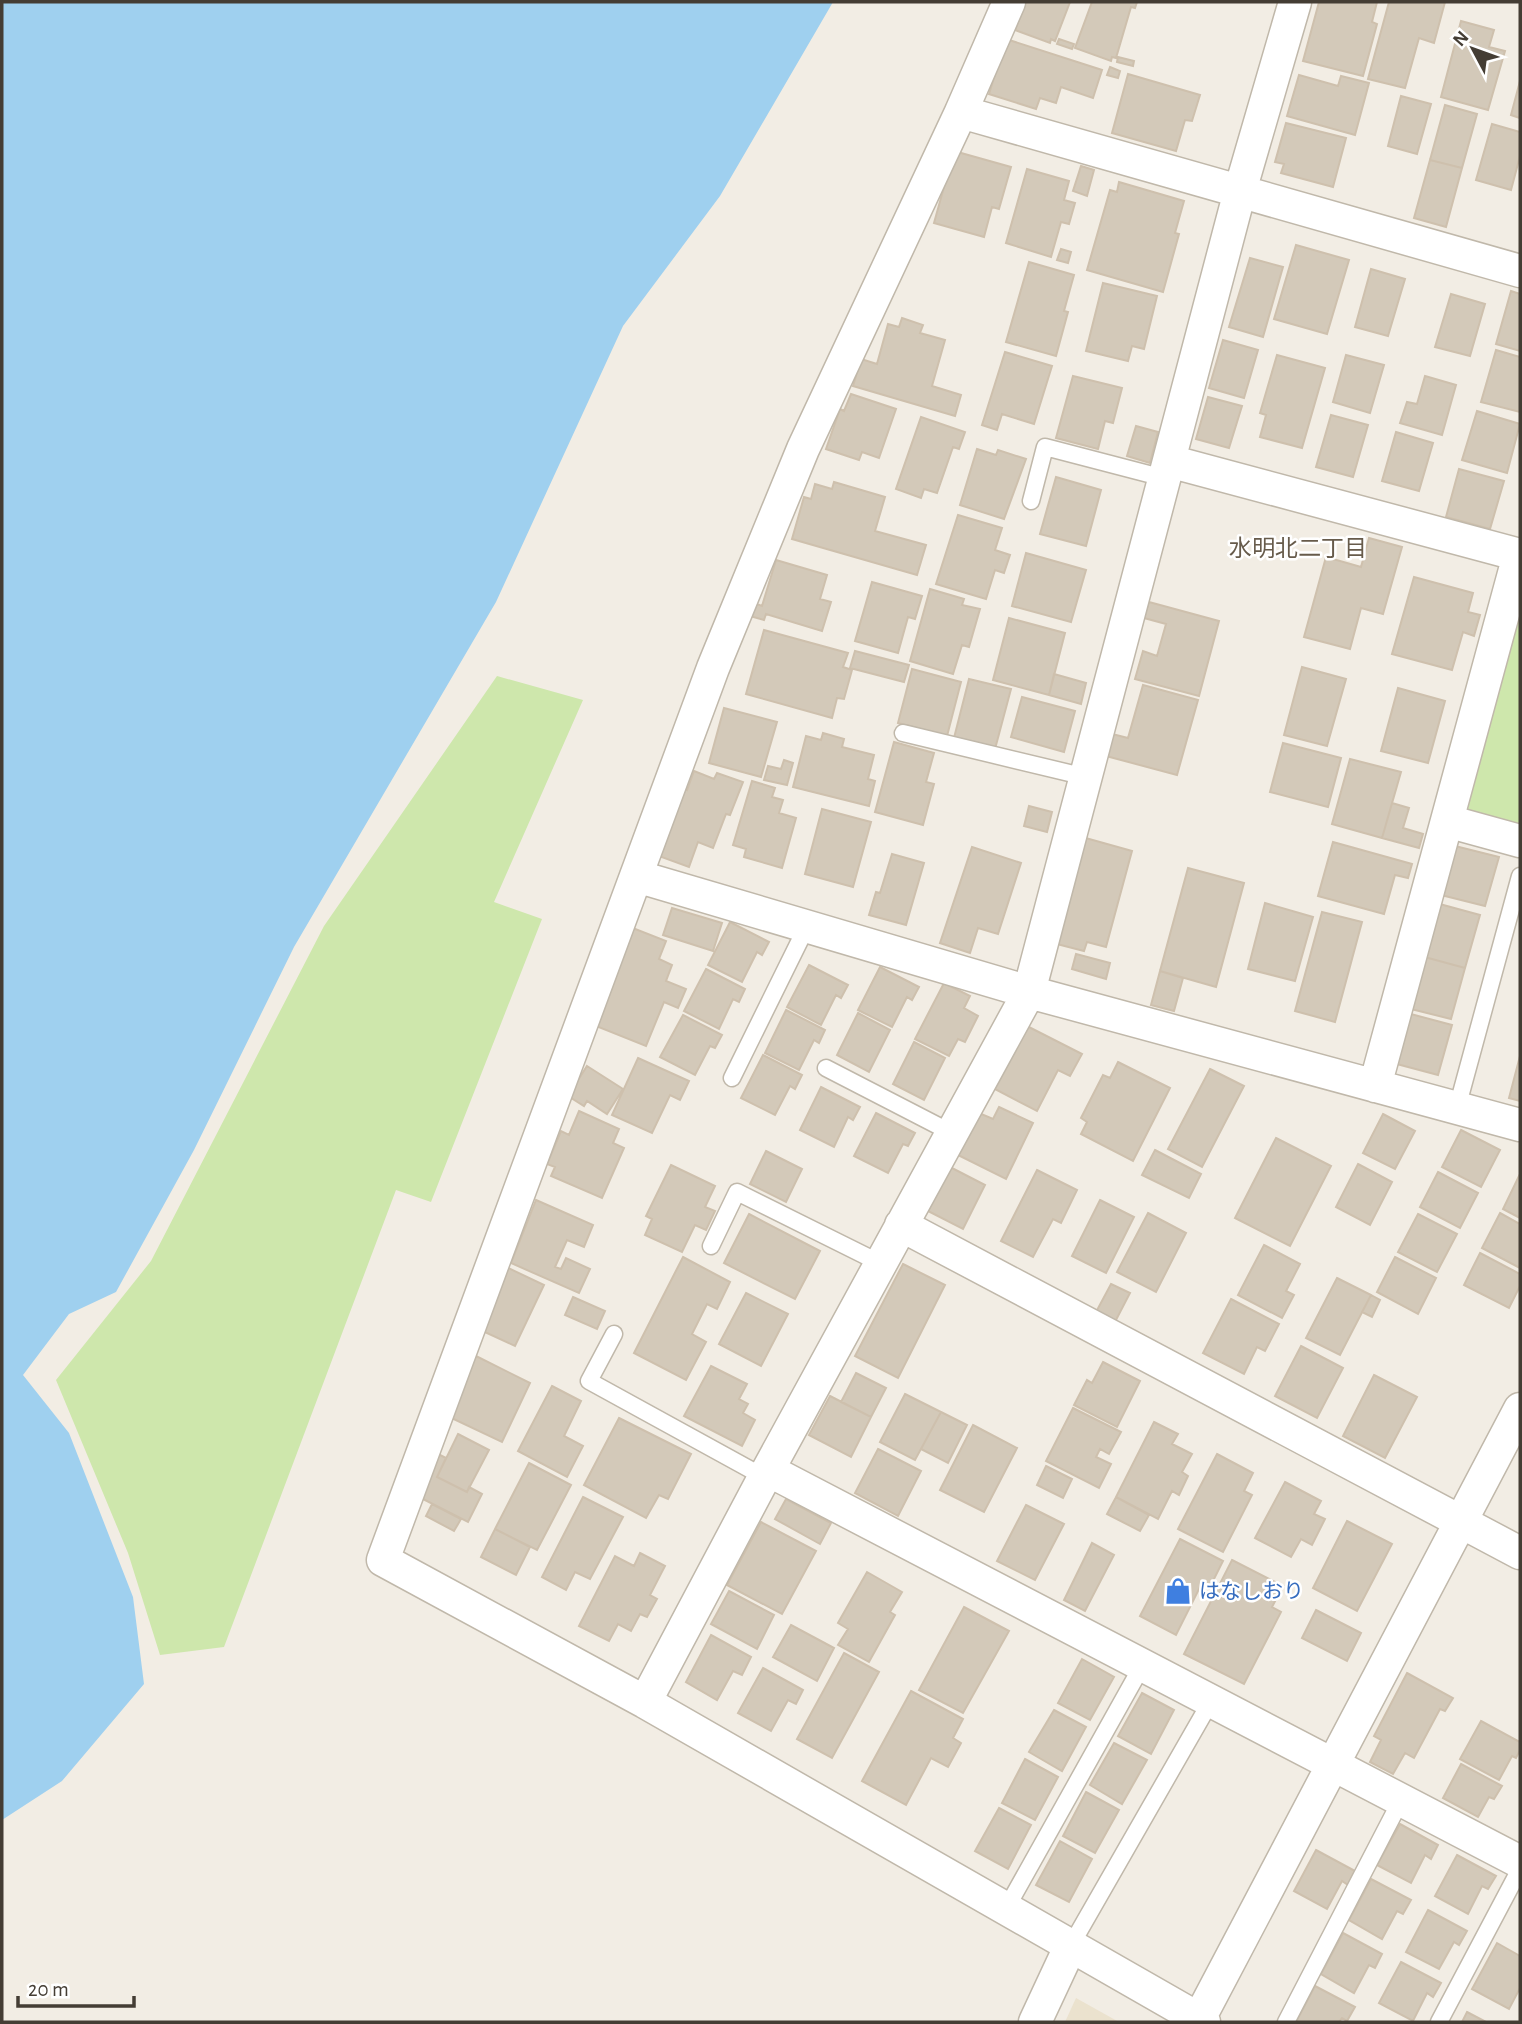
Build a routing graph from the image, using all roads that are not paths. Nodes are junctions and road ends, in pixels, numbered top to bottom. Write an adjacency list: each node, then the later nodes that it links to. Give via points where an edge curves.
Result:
1 (1009, 2): 3 (street)
2 (1295, 2): 4 (street)
3 (961, 112): 4 (street); 13 (street, via 803,449 713,668)
4 (1240, 191): 5 (street); 6 (street)
5 (1520, 271)
6 (1167, 469): 7 (lane, via 1045,447); 8 (street); 10 (street)
7 (1031, 502)
8 (1520, 555): 11 (street)
9 (903, 733): 10 (lane)
10 (1086, 777): 16 (street)
11 (1447, 821): 12 (street); 19 (street)
12 (1520, 841)
13 (636, 876): 15 (street); 32 (street, via 383,1560)
14 (1520, 876): 20 (lane)
15 (807, 926): 16 (street); 18 (lane)
16 (1029, 992): 19 (street); 22 (street)
17 (826, 1068): 22 (lane)
18 (732, 1078)
19 (1375, 1086): 20 (street)
20 (1457, 1108): 21 (street)
21 (1520, 1125)
22 (952, 1133): 23 (street)
23 (901, 1225): 25 (street); 29 (street)
24 (710, 1246): 25 (lane, via 737,1192)
25 (880, 1263): 28 (street)
26 (614, 1334): 28 (lane, via 589,1381)
27 (1520, 1409): 29 (street)
28 (766, 1474): 31 (street); 32 (street)
29 (1462, 1523): 30 (street); 34 (street)
30 (1520, 1553)
31 (1142, 1666): 33 (street); 38 (lane)
32 (645, 1702): 38 (street)
33 (1211, 1702): 34 (street); 39 (lane)
34 (1333, 1764): 35 (street); 40 (street)
35 (1401, 1800): 36 (street); 42 (lane)
36 (1520, 1862)
37 (1520, 1869): 43 (lane)
38 (1006, 1909): 39 (street)
39 (1070, 1947): 40 (street); 41 (street)
40 (1202, 2021)
41 (1035, 2022)
42 (1286, 2022)
43 (1438, 2022)

